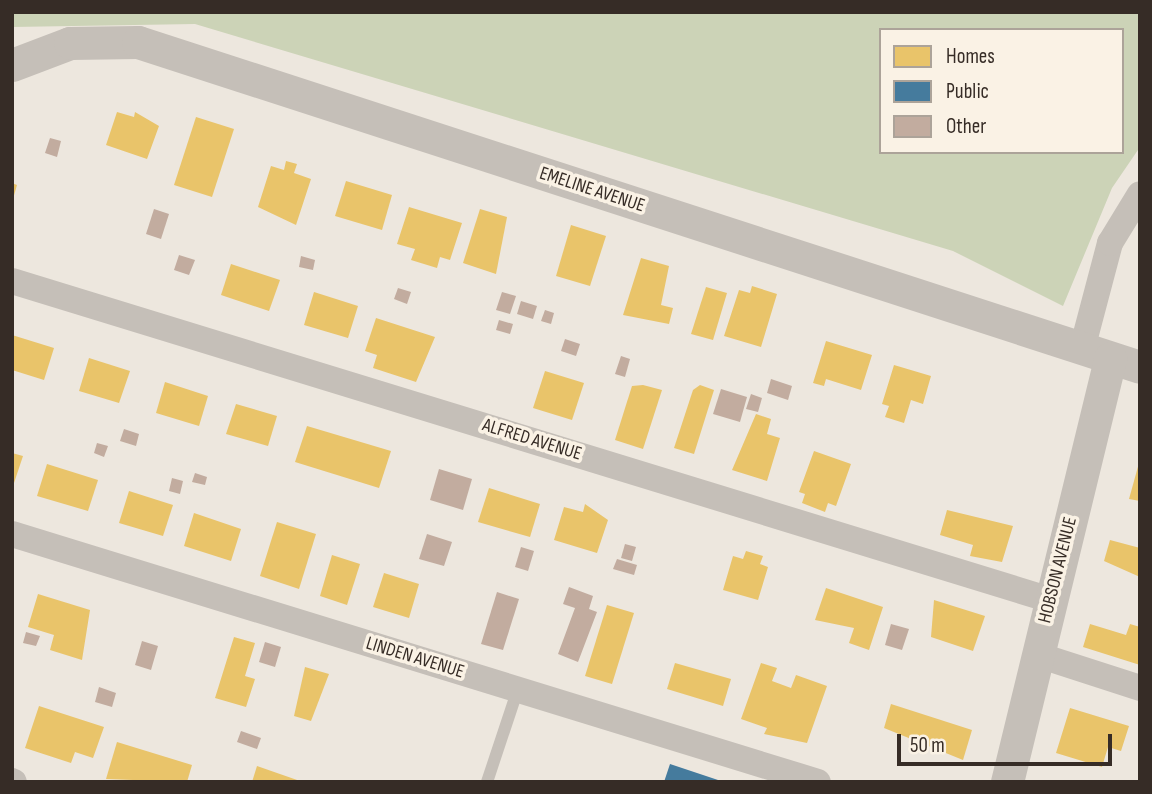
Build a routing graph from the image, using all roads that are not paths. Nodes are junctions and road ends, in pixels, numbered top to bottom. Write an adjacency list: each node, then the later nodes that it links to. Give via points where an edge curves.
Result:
1 (27, 59): 4 (street, EMELINE AVENUE, via 70,43 138,42)
2 (1140, 194): 4 (street, HOBSON AVENUE, via 1110,243)
3 (12, 281): 6 (street, ALFRED AVENUE)
4 (1111, 358): 6 (street, HOBSON AVENUE)
5 (12, 534): 9 (street, LINDEN AVENUE)
6 (1051, 600): 7 (street, HOBSON AVENUE)
7 (1038, 655): 8 (street); 12 (street, HOBSON AVENUE)
8 (1140, 688)
9 (518, 689): 10 (lane); 11 (street, LINDEN AVENUE)
10 (487, 782)
11 (818, 782)
12 (1007, 782)

